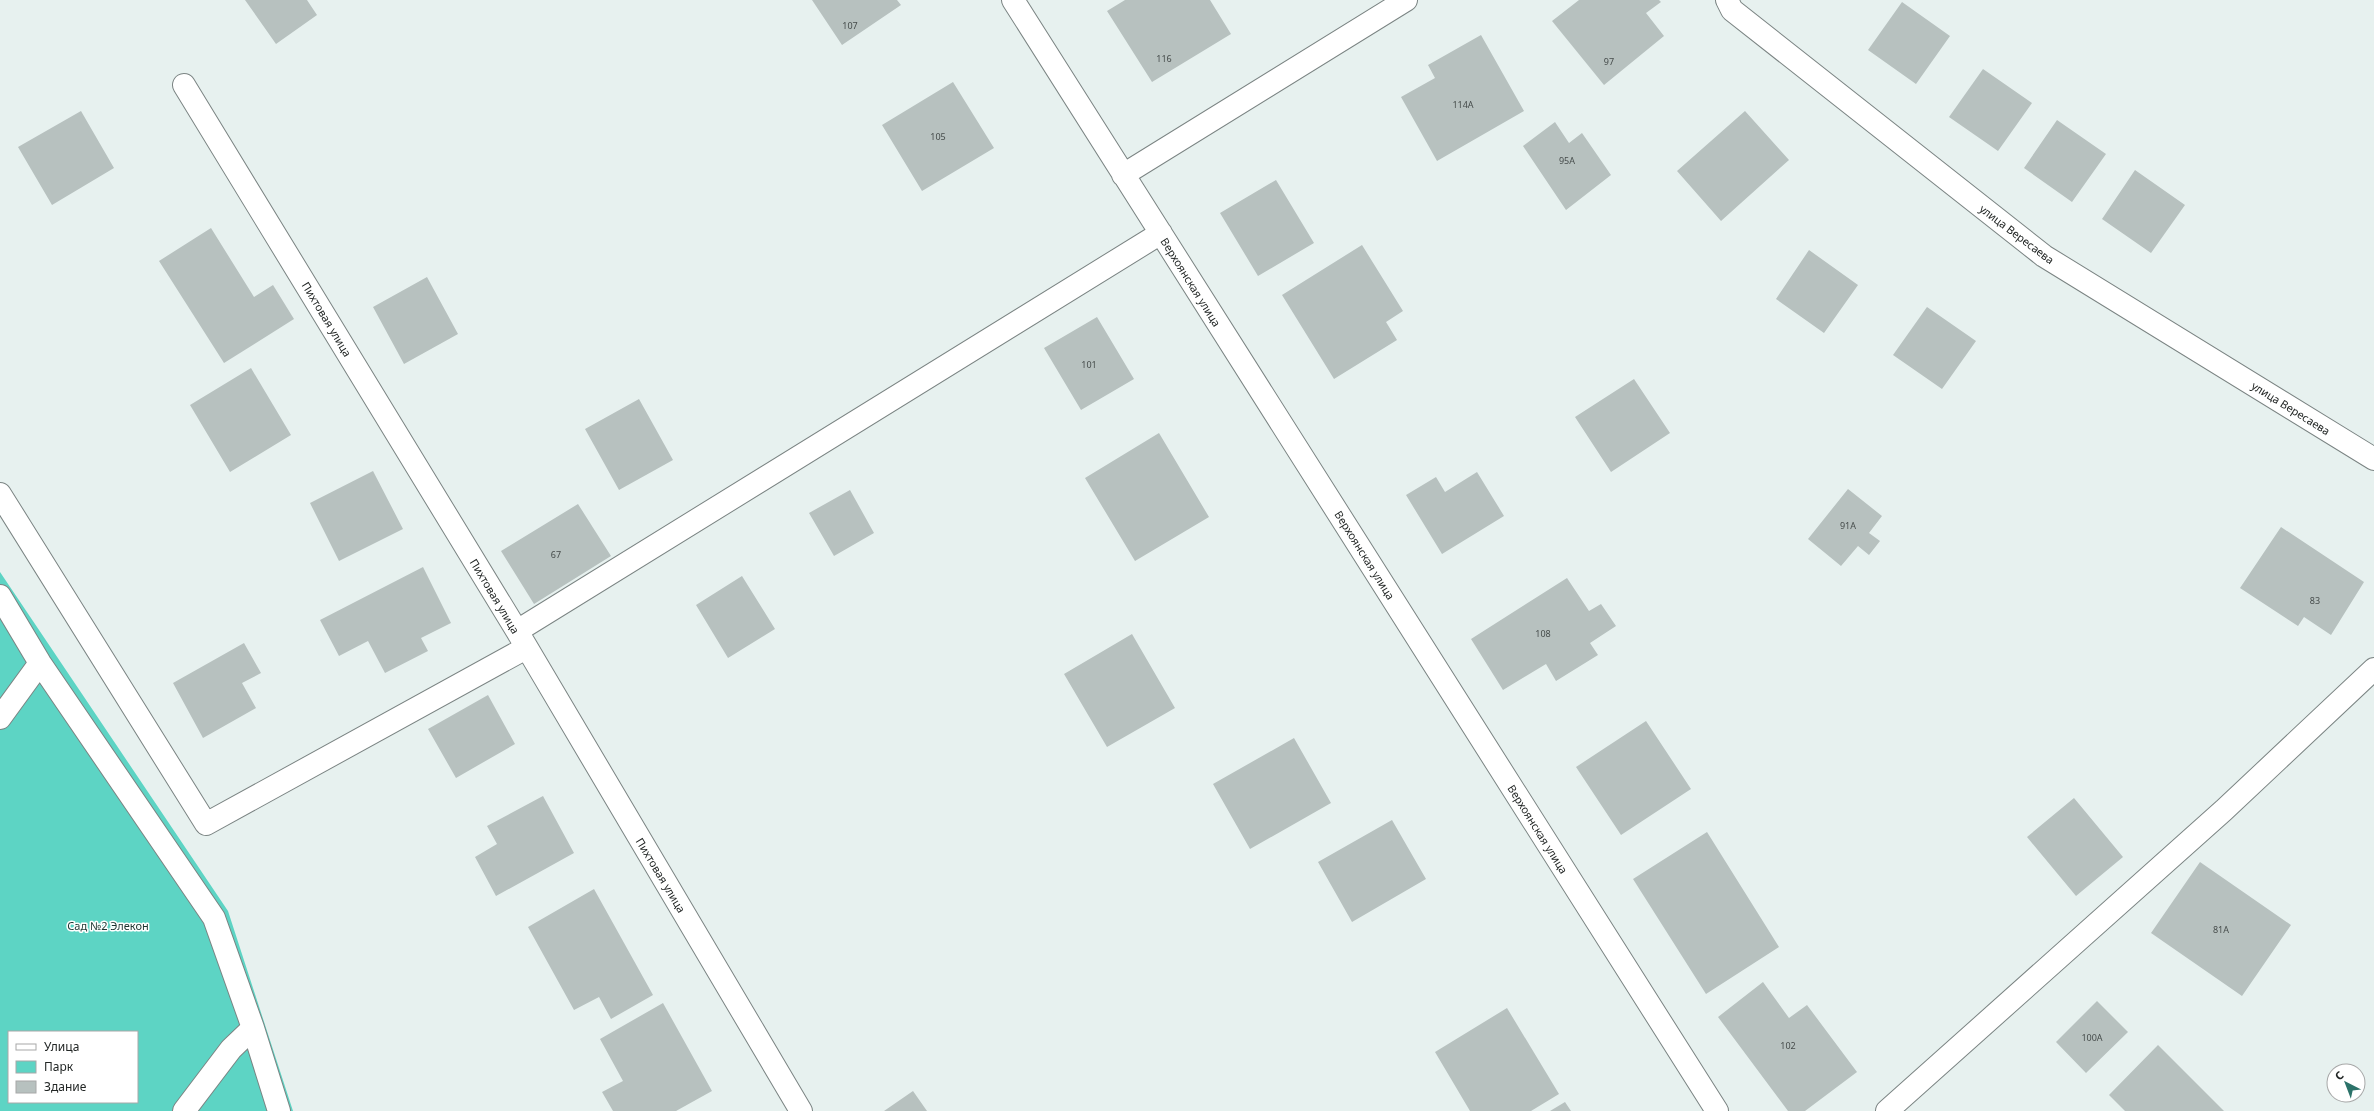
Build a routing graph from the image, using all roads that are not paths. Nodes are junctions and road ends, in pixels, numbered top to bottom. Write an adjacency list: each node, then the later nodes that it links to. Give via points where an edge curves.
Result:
1 (1013, 0): 5 (street, Верхоянская улица)
2 (1406, 0): 5 (street)
3 (1728, 0): 7 (street, улица Вересаева, via 1732,10 2044,256)
4 (184, 85): 10 (street, Пихтовая улица)
5 (1123, 175): 6 (street, Верхоянская улица)
6 (1160, 233): 10 (street); 18 (street, Верхоянская улица)
7 (2374, 459)
8 (0, 494): 10 (street, via 206,824)
9 (0, 596): 11 (street)
10 (521, 640): 17 (street, Пихтовая улица)
11 (40, 662): 13 (street); 14 (street, via 214,918)
12 (2374, 670): 19 (street, via 2224,810)
13 (0, 718)
14 (253, 1028): 15 (street, via 230,1049); 16 (street)
15 (184, 1111)
16 (279, 1111)
17 (801, 1111)
18 (1717, 1111)
19 (1887, 1111)

